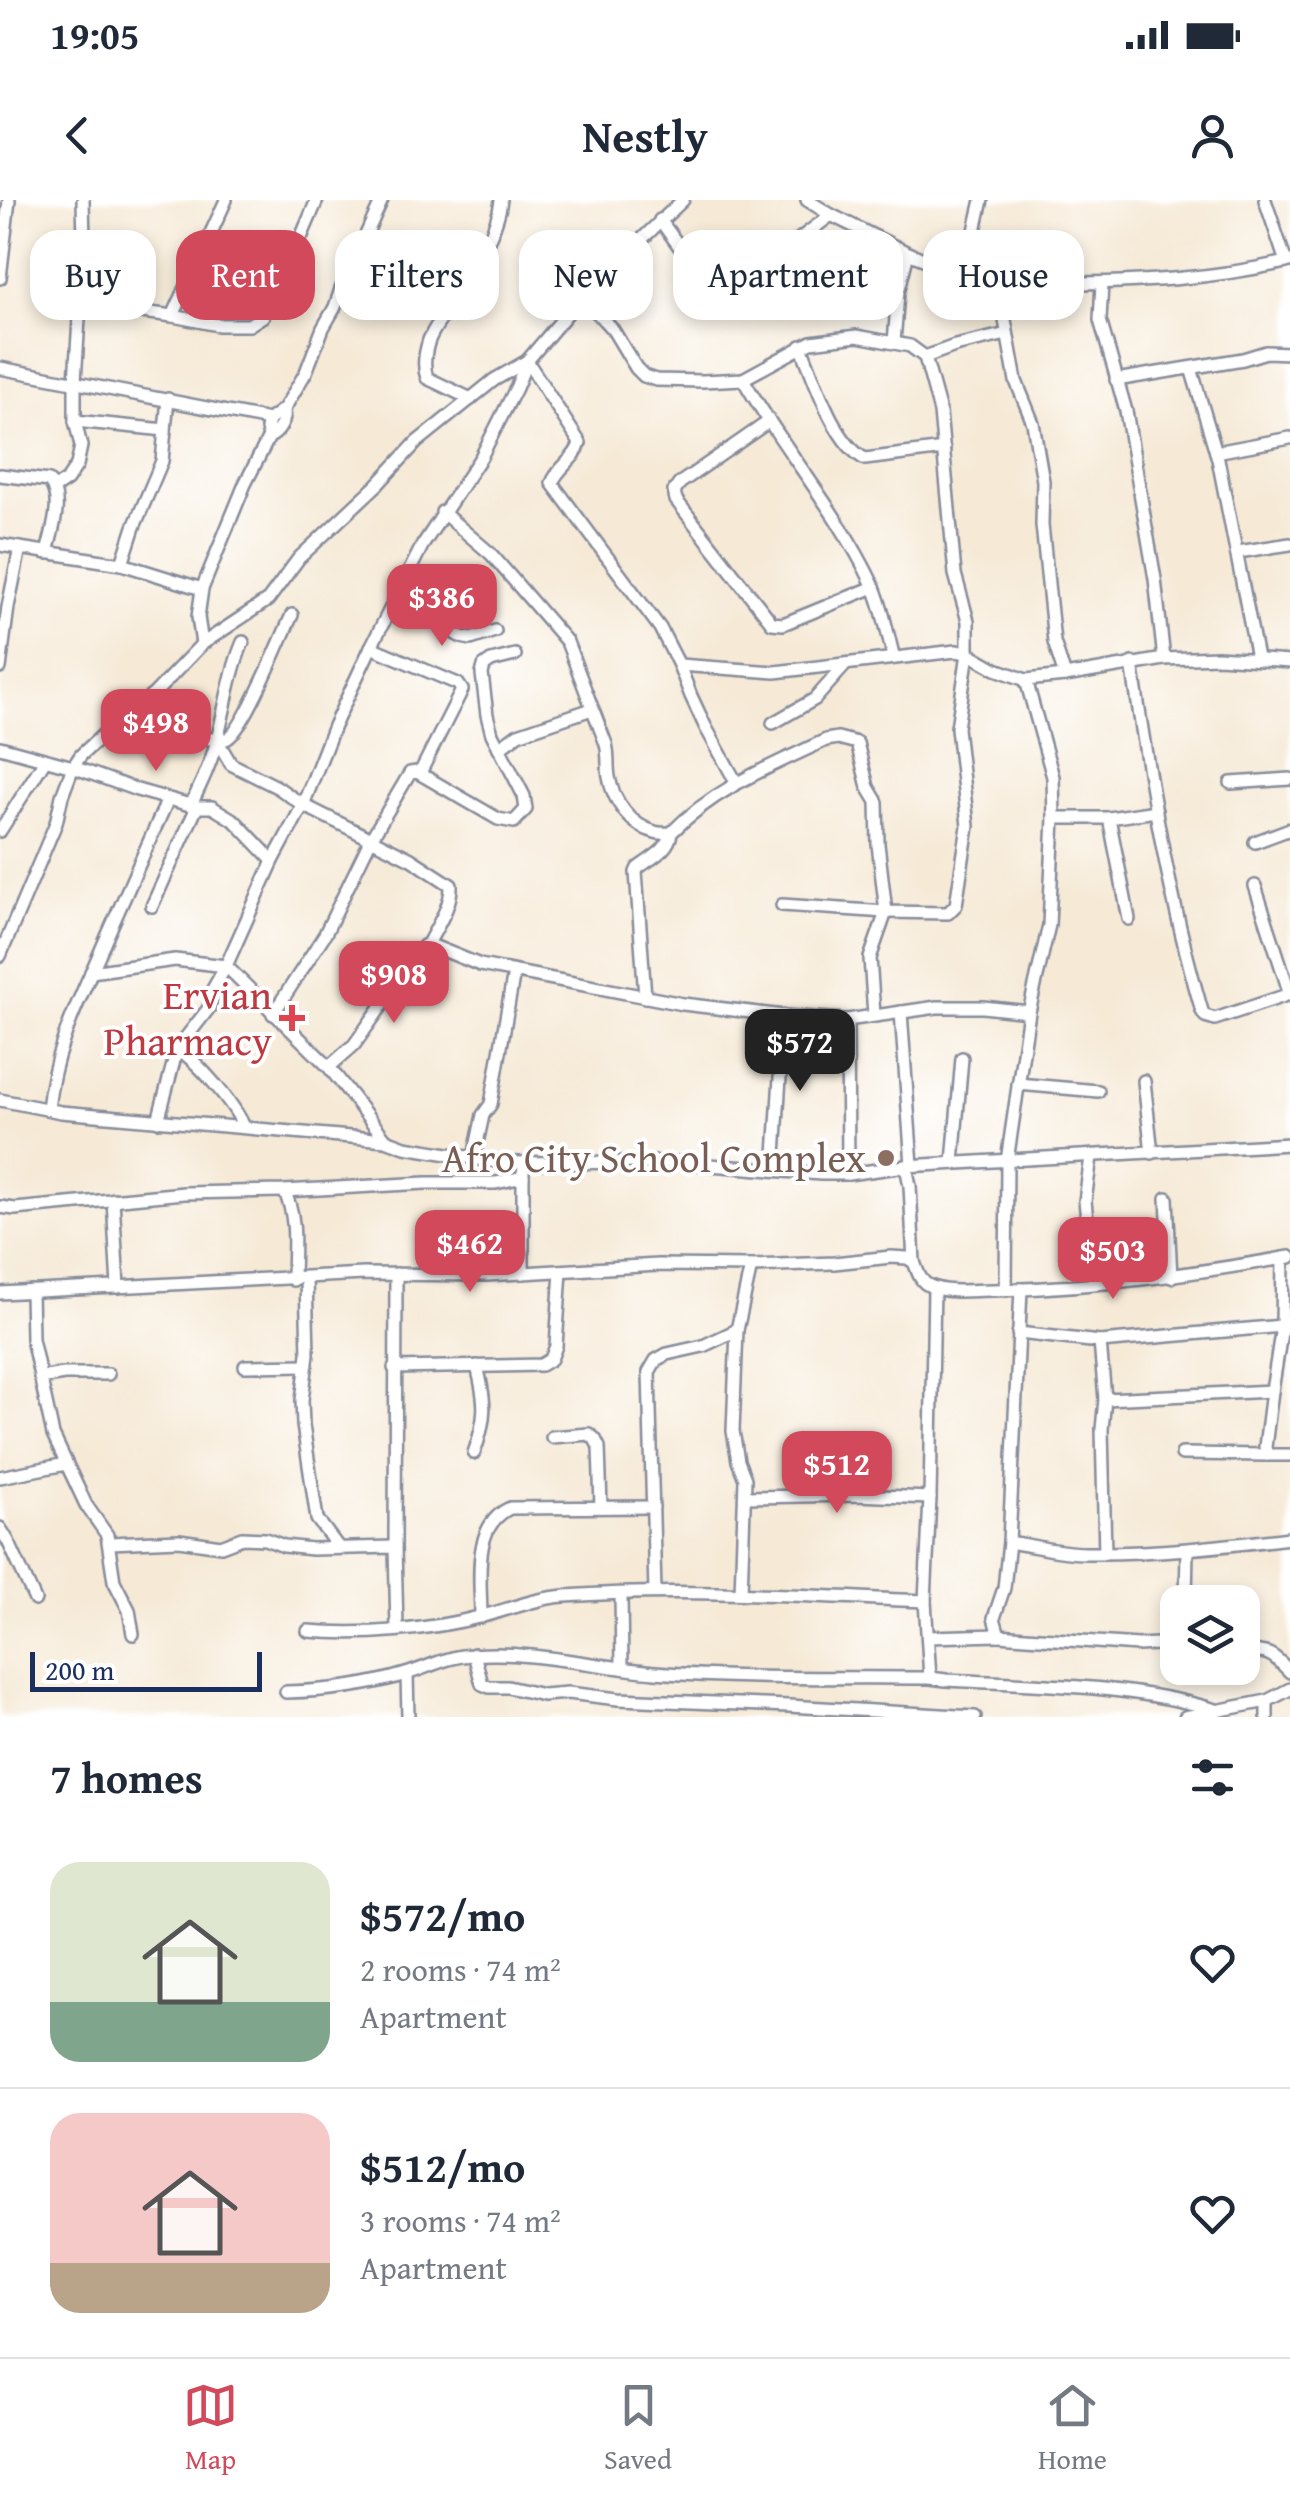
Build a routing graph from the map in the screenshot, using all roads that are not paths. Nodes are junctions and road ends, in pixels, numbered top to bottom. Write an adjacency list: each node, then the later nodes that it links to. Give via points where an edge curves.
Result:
1 (9, 200): 21 (street)
2 (83, 200): 13 (street)
3 (226, 200): 25 (street)
4 (317, 200): 25 (street, via 263,316 236,326)
5 (382, 200): 43 (street)
6 (501, 200): 42 (street, via 490,237 430,338 425,358 427,378)
7 (682, 200): 12 (street)
8 (807, 200): 11 (street)
9 (982, 200): 16 (street)
10 (1265, 200): 20 (street)
11 (830, 215): 15 (street); 18 (street)
12 (660, 220): 14 (street); 17 (street)
13 (84, 230)
14 (650, 230)
15 (810, 230)
16 (975, 230)
17 (673, 238)
18 (908, 253): 19 (street); 31 (street)
19 (923, 259)
20 (1288, 262): 23 (street)
21 (0, 278)
22 (1084, 283): 23 (street)
23 (1102, 283): 39 (street, via 1100,320)
24 (156, 314): 25 (street)
25 (173, 316)
26 (79, 320): 40 (street)
27 (561, 320): 35 (street)
28 (604, 320): 38 (street, via 644,376)
29 (1004, 320): 30 (street)
30 (1006, 334): 34 (street); 80 (street, via 1033,423 1054,642)
31 (894, 342): 32 (street, via 857,336); 34 (street)
32 (801, 346): 38 (street); 50 (street, via 834,422 856,454 865,459)
33 (1290, 353): 37 (street)
34 (925, 357): 50 (street)
35 (527, 360): 42 (street); 54 (street, via 481,457); 76 (street, via 580,442 552,483 660,628)
36 (0, 368): 40 (street)
37 (1191, 368): 39 (street); 51 (street)
38 (743, 379): 46 (street)
39 (1116, 380): 73 (street, via 1156,579)
40 (74, 382): 41 (street); 45 (street)
41 (168, 399): 44 (street); 47 (street)
42 (471, 399): 68 (street, via 299,558 268,600)
43 (284, 408): 44 (street); 48 (street, via 280,426)
44 (269, 420): 48 (street)
45 (75, 421): 47 (street); 53 (street, via 81,446 76,465)
46 (768, 422): 61 (street, via 821,493); 61 (street, via 680,483 676,500 772,624)
47 (165, 430): 60 (street, via 162,462)
48 (268, 437): 62 (street)
49 (1290, 438): 51 (street)
50 (944, 449): 70 (street)
51 (1216, 452): 58 (street)
52 (0, 475): 53 (street, via 49,480)
53 (55, 488): 59 (street)
54 (442, 512): 63 (street); 82 (street, via 491,554 567,642)
55 (1290, 544): 58 (street)
56 (0, 546): 57 (street)
57 (20, 548): 59 (street); 64 (street)
58 (1238, 552): 74 (street)
59 (48, 553): 60 (street)
60 (122, 564): 62 (street)
61 (874, 587): 72 (street)
62 (202, 590): 68 (street)
63 (396, 598): 66 (street, via 461,637); 69 (street)
64 (4, 607): 79 (street)
65 (292, 615): 85 (street, via 240,726)
66 (495, 631)
67 (243, 642): 85 (street)
68 (202, 644): 83 (street)
69 (371, 647): 90 (street, via 462,690); 95 (street)
70 (968, 653): 72 (street); 81 (street); 109 (street, via 958,728 968,826 956,905 948,913)
71 (515, 655): 87 (street, via 491,661 482,674)
72 (894, 658): 77 (street)
73 (1164, 658): 74 (street); 78 (street)
74 (1257, 658): 75 (street)
75 (1290, 662)
76 (679, 664): 77 (street, via 774,672); 92 (street)
77 (846, 664): 84 (street, via 814,700)
78 (1132, 664): 80 (street); 97 (street)
79 (0, 668)
80 (1065, 676): 81 (street)
81 (1026, 680): 98 (street, via 1053,778)
82 (592, 709): 87 (street, via 518,734); 102 (street, via 624,810 654,832)
83 (131, 712): 85 (street, via 148,727); 89 (street)
84 (773, 723)
85 (217, 740): 95 (street, via 232,764); 96 (street)
86 (0, 747): 88 (street)
87 (499, 748): 90 (street, via 524,796 526,809 514,822)
88 (44, 760): 89 (street); 101 (street)
89 (73, 767): 94 (street); 112 (street)
90 (420, 774): 103 (street, via 410,773)
91 (1290, 780): 93 (street)
92 (736, 782): 102 (street); 109 (street, via 826,740 856,743 877,802)
93 (1230, 783)
94 (168, 799): 96 (street); 114 (street)
95 (303, 805): 103 (street); 105 (street)
96 (194, 806): 105 (street, via 212,807 235,821); 107 (street)
97 (1156, 811): 99 (street); 116 (street, via 1183,947 1205,1016)
98 (1054, 818): 99 (street); 119 (street, via 1048,925)
99 (1109, 818): 110 (street)
100 (1290, 829): 104 (street)
101 (0, 832)
102 (672, 833): 117 (street, via 636,872)
103 (371, 838): 111 (street, via 450,885 450,900); 120 (street, via 325,934)
104 (1255, 842)
105 (272, 862): 113 (street)
106 (1254, 886): 116 (street)
107 (152, 906)
108 (782, 906): 109 (street)
109 (886, 912): 121 (street, via 870,958)
110 (1129, 919)
111 (428, 944): 115 (street); 126 (street, via 354,1044)
112 (0, 956)
113 (226, 966): 114 (street, via 175,960); 120 (street); 124 (street, via 209,1008)
114 (91, 972): 131 (street, via 58,1050)
115 (514, 972): 117 (street); 137 (street, via 491,1104)
116 (1290, 994)
117 (645, 997): 122 (street)
118 (901, 1012): 119 (street); 121 (street); 141 (street)
119 (1029, 1012): 128 (street)
120 (273, 1014): 126 (street)
121 (874, 1015): 123 (street)
122 (784, 1016): 123 (street); 143 (street)
123 (847, 1020): 144 (street)
124 (177, 1049): 132 (street); 133 (street, via 192,1058)
125 (962, 1058): 140 (street)
126 (329, 1067): 134 (street)
127 (1144, 1081): 136 (street)
128 (1018, 1084): 129 (street); 139 (street)
129 (1098, 1091)
130 (0, 1100): 131 (street)
131 (48, 1109): 132 (street)
132 (158, 1120): 133 (street)
133 (244, 1127): 134 (street)
134 (386, 1140): 137 (street)
135 (1290, 1144): 136 (street)
136 (1152, 1154): 138 (street)
137 (474, 1156): 142 (street)
138 (1091, 1158): 139 (street); 157 (street, via 1086,1201)
139 (1007, 1160): 140 (street); 161 (street)
140 (954, 1162): 141 (street)
141 (909, 1165): 144 (street); 150 (street)
142 (523, 1170): 143 (street, via 672,1162); 145 (street, via 496,1183); 153 (street)
143 (774, 1170): 144 (street)
144 (848, 1174)
145 (284, 1191): 146 (street); 156 (street)
146 (113, 1198): 148 (street); 158 (street)
147 (1167, 1198): 155 (street)
148 (0, 1207)
149 (1287, 1258): 155 (street); 164 (street)
150 (914, 1262): 151 (street, via 890,1257); 159 (street)
151 (751, 1266): 152 (street); 165 (street)
152 (561, 1272): 153 (street); 170 (street, via 551,1358 541,1365)
153 (523, 1273): 154 (street)
154 (396, 1274): 156 (street); 171 (street)
155 (1171, 1277): 157 (street)
156 (300, 1279): 158 (street); 169 (street)
157 (1094, 1284): 160 (street)
158 (118, 1288): 162 (street)
159 (934, 1288): 161 (street); 184 (street)
160 (1021, 1289): 161 (street); 166 (street)
161 (1006, 1290)
162 (31, 1291): 163 (street); 173 (street)
163 (0, 1293)
164 (1282, 1326): 167 (street); 174 (street)
165 (736, 1330): 183 (street, via 733,1431); 186 (street, via 667,1354 650,1372)
166 (1018, 1333): 167 (street); 189 (street)
167 (1100, 1342): 175 (street)
168 (245, 1366): 169 (street)
169 (307, 1366): 191 (street, via 303,1425 316,1512)
170 (477, 1366): 171 (street); 177 (street, via 485,1412)
171 (394, 1368): 192 (street)
172 (108, 1374): 173 (street)
173 (40, 1378): 181 (street)
174 (1272, 1391): 175 (street); 179 (street)
175 (1105, 1399): 194 (street)
176 (552, 1437): 185 (street, via 595,1439)
177 (474, 1453)
178 (1182, 1454): 179 (street)
179 (1267, 1455): 180 (street)
180 (1290, 1455)
181 (66, 1464): 182 (street); 190 (street)
182 (0, 1477)
183 (745, 1497): 184 (street); 197 (street)
184 (930, 1498): 200 (street)
185 (601, 1507): 186 (street); 201 (street, via 510,1508 498,1514 482,1544)
186 (653, 1507): 196 (street)
187 (0, 1528): 199 (street)
188 (1290, 1538): 193 (street)
189 (1009, 1542): 194 (street); 205 (street, via 994,1618)
190 (110, 1543): 191 (street, via 221,1546 265,1538 284,1546); 204 (street, via 114,1582)
191 (338, 1546): 192 (street)
192 (395, 1547): 202 (street)
193 (1187, 1550): 194 (street); 195 (street)
194 (1105, 1553)
195 (1186, 1585)
196 (655, 1592): 197 (street); 198 (street)
197 (742, 1593): 200 (street)
198 (621, 1594): 201 (street, via 561,1596); 211 (street)
199 (35, 1600)
200 (925, 1601): 206 (street)
201 (480, 1616): 202 (street)
202 (396, 1630): 203 (street)
203 (308, 1631)
204 (133, 1634)
205 (999, 1635): 206 (street); 207 (street)
206 (928, 1637): 215 (street)
207 (1160, 1644)
208 (1260, 1651): 213 (street)
209 (474, 1654): 210 (street); 212 (street); 214 (street)
210 (491, 1654): 211 (street); 212 (street)
211 (622, 1668): 215 (street)
212 (478, 1669): 220 (street, via 482,1684 531,1694)
213 (1290, 1672)
214 (407, 1674): 217 (street, via 328,1691); 221 (street)
215 (930, 1678): 219 (street, via 1176,1698)
216 (1290, 1690): 218 (street)
217 (286, 1692)
218 (1267, 1701): 219 (street); 224 (street)
219 (1216, 1710): 223 (street)
220 (867, 1714): 222 (street)
221 (408, 1717)
222 (975, 1717)
223 (1185, 1717)
224 (1266, 1717)

